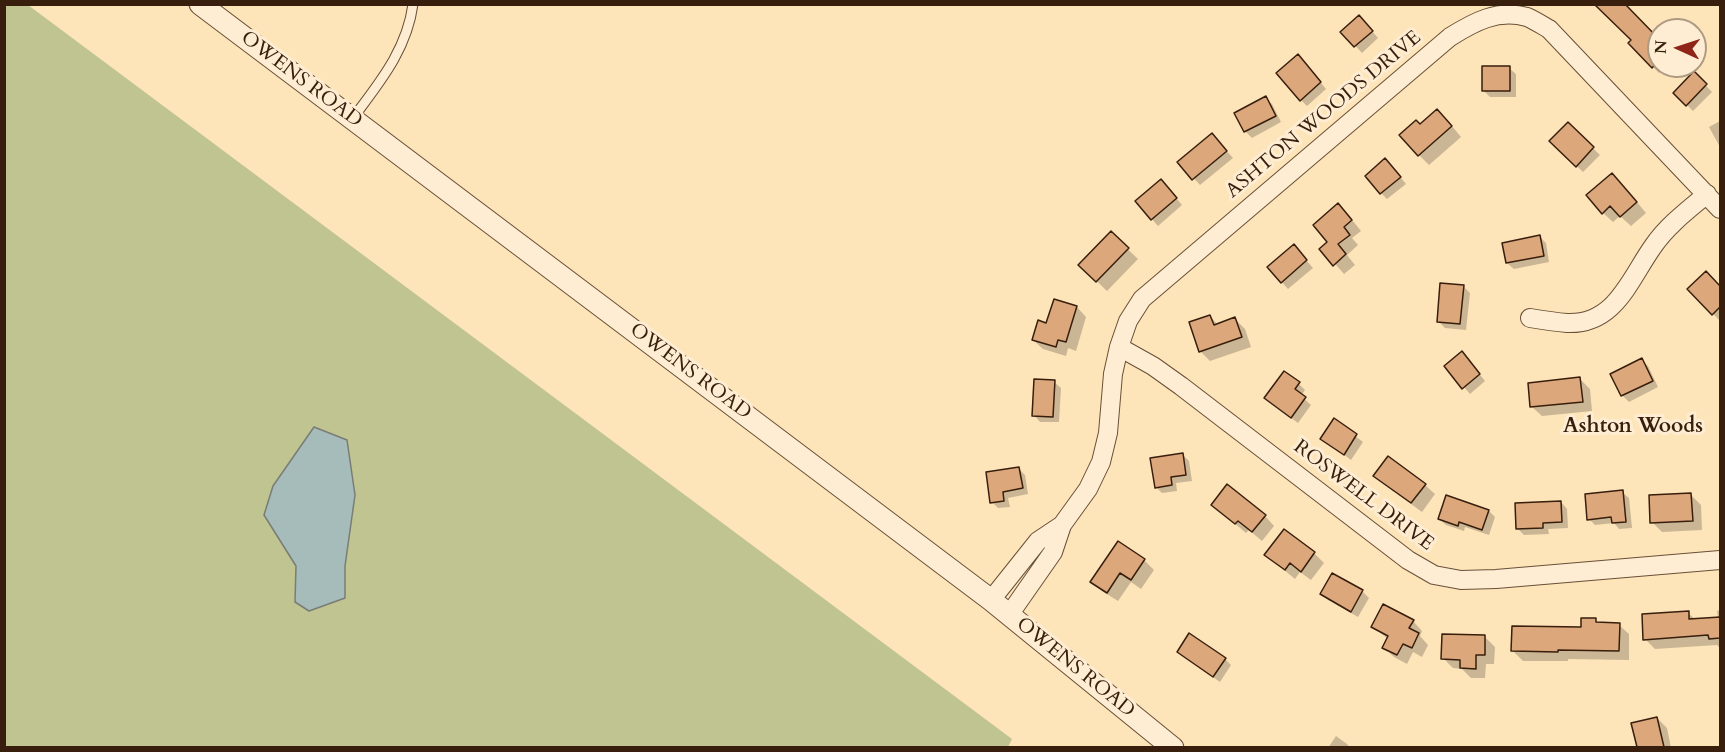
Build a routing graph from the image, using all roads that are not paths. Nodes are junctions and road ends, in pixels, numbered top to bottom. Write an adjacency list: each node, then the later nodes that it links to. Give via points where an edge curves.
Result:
1 (200, 4): 3 (street, OWENS ROAD)
2 (413, 4): 3 (lane, via 394,62)
3 (353, 118): 10 (street, OWENS ROAD)
4 (1707, 194): 5 (street, ASHTON WOODS DRIVE); 6 (street, via 1654,244 1626,292 1611,309 1591,321 1568,323); 7 (street, ASHTON WOODS DRIVE, via 1549,28 1527,17 1502,15 1476,21 1450,37 1142,299)
5 (1720, 209)
6 (1530, 318)
7 (1119, 346): 8 (street, ASHTON WOODS DRIVE, via 1101,462 1088,489); 9 (street, ROSWELL DRIVE, via 1181,386 1408,560 1434,575 1461,580 1496,579)
8 (1062, 525): 10 (street, ASHTON WOODS DRIVE, via 1038,541); 11 (street, ASHTON WOODS DRIVE, via 1053,552)
9 (1720, 560)
10 (991, 600): 11 (street, OWENS ROAD)
11 (1009, 615): 12 (street, OWENS ROAD)
12 (1173, 747)

